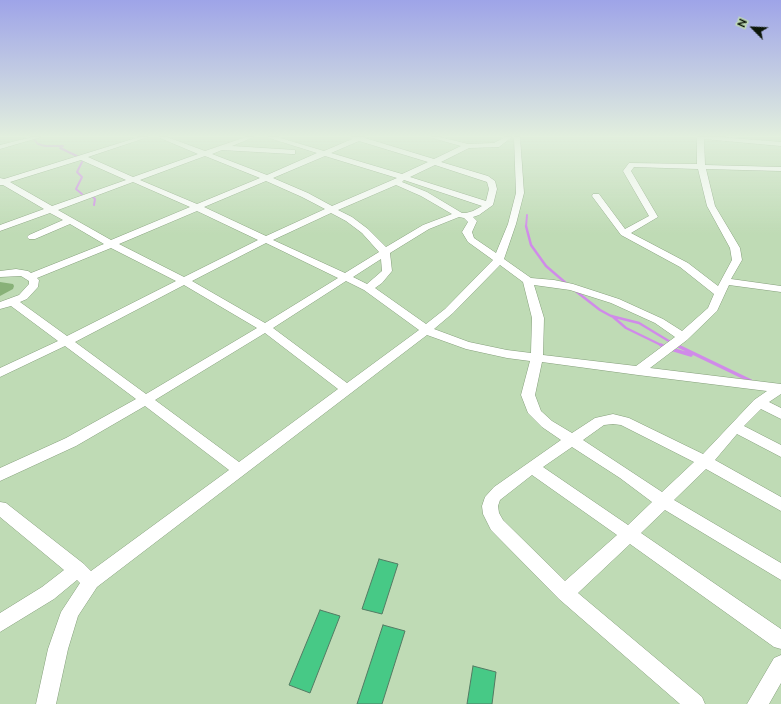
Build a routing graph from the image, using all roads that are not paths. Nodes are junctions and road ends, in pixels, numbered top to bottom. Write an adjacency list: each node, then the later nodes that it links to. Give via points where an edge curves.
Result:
1 (40, 170): 15 (street)
2 (111, 170): 14 (street)
3 (161, 170): 14 (street)
4 (246, 170): 12 (street)
5 (282, 170): 12 (street)
6 (375, 170): 13 (street)
7 (419, 170): 13 (street)
8 (460, 170): 17 (street, via 491,181 493,189)
9 (519, 170): 29 (street, via 520,193)
10 (628, 170): 24 (street, via 654,217)
11 (702, 170): 35 (street, via 711,206 735,248 737,260)
12 (265, 177): 18 (street); 20 (street)
13 (400, 179): 17 (street); 20 (street); 21 (street)
14 (133, 180): 18 (street); 19 (street)
15 (1, 182): 19 (street)
16 (596, 196): 24 (street)
17 (490, 205): 21 (street, via 476,214)
18 (196, 207): 26 (street); 27 (street)
19 (50, 210): 22 (street); 23 (street)
20 (332, 210): 26 (street); 28 (street, via 365,231)
21 (463, 215): 28 (street, via 426,227); 29 (street, via 473,221 467,232 468,236)
22 (69, 221): 25 (street); 27 (street)
23 (0, 228)
24 (624, 233): 38 (street, via 684,265)
25 (32, 237)
26 (265, 240): 32 (street); 33 (street)
27 (110, 244): 31 (street); 33 (street)
28 (385, 252): 32 (street); 36 (street, via 387,271)
29 (498, 261): 34 (street); 42 (street, via 449,311)
30 (0, 274): 31 (street, via 16,272)
31 (30, 277): 39 (street, via 34,280 34,285 30,291)
32 (346, 278): 36 (street); 41 (street)
33 (184, 281): 41 (street); 44 (street)
34 (528, 281): 43 (street, via 573,287 615,301 659,321); 45 (street, via 538,318)
35 (725, 281): 37 (street); 38 (street)
36 (368, 288): 42 (street)
37 (781, 289)
38 (720, 293): 43 (street, via 713,309)
39 (13, 302): 40 (street); 44 (street)
40 (0, 306)
41 (265, 328): 49 (street); 50 (street)
42 (426, 330): 45 (street, via 466,345); 49 (street)
43 (683, 338): 46 (street)
44 (67, 341): 47 (street); 50 (street)
45 (537, 358): 46 (street); 54 (street, via 528,395 535,413)
46 (638, 371): 48 (street)
47 (0, 373)
48 (780, 388): 51 (street)
49 (347, 389): 58 (street)
50 (145, 400): 58 (street); 59 (street, via 71,442)
51 (759, 403): 52 (street); 53 (street)
52 (781, 414)
53 (735, 427): 55 (street); 56 (street)
54 (572, 440): 56 (street, via 600,421 624,421); 57 (street); 60 (street)
55 (781, 452)
56 (705, 461): 60 (street); 61 (street)
57 (532, 467): 63 (street); 66 (street, via 493,497 491,514 497,526)
58 (240, 470): 65 (street)
59 (0, 475)
60 (663, 501): 63 (street); 64 (street)
61 (781, 505)
62 (0, 508): 65 (street)
63 (628, 535): 66 (street); 68 (street)
64 (781, 572)
65 (84, 575): 67 (street, via 48,593); 70 (street, via 58,649)
66 (566, 593): 71 (street)
67 (0, 623)
68 (781, 640)
69 (781, 665): 72 (street)
70 (46, 704)
71 (695, 704)
72 (757, 704)

